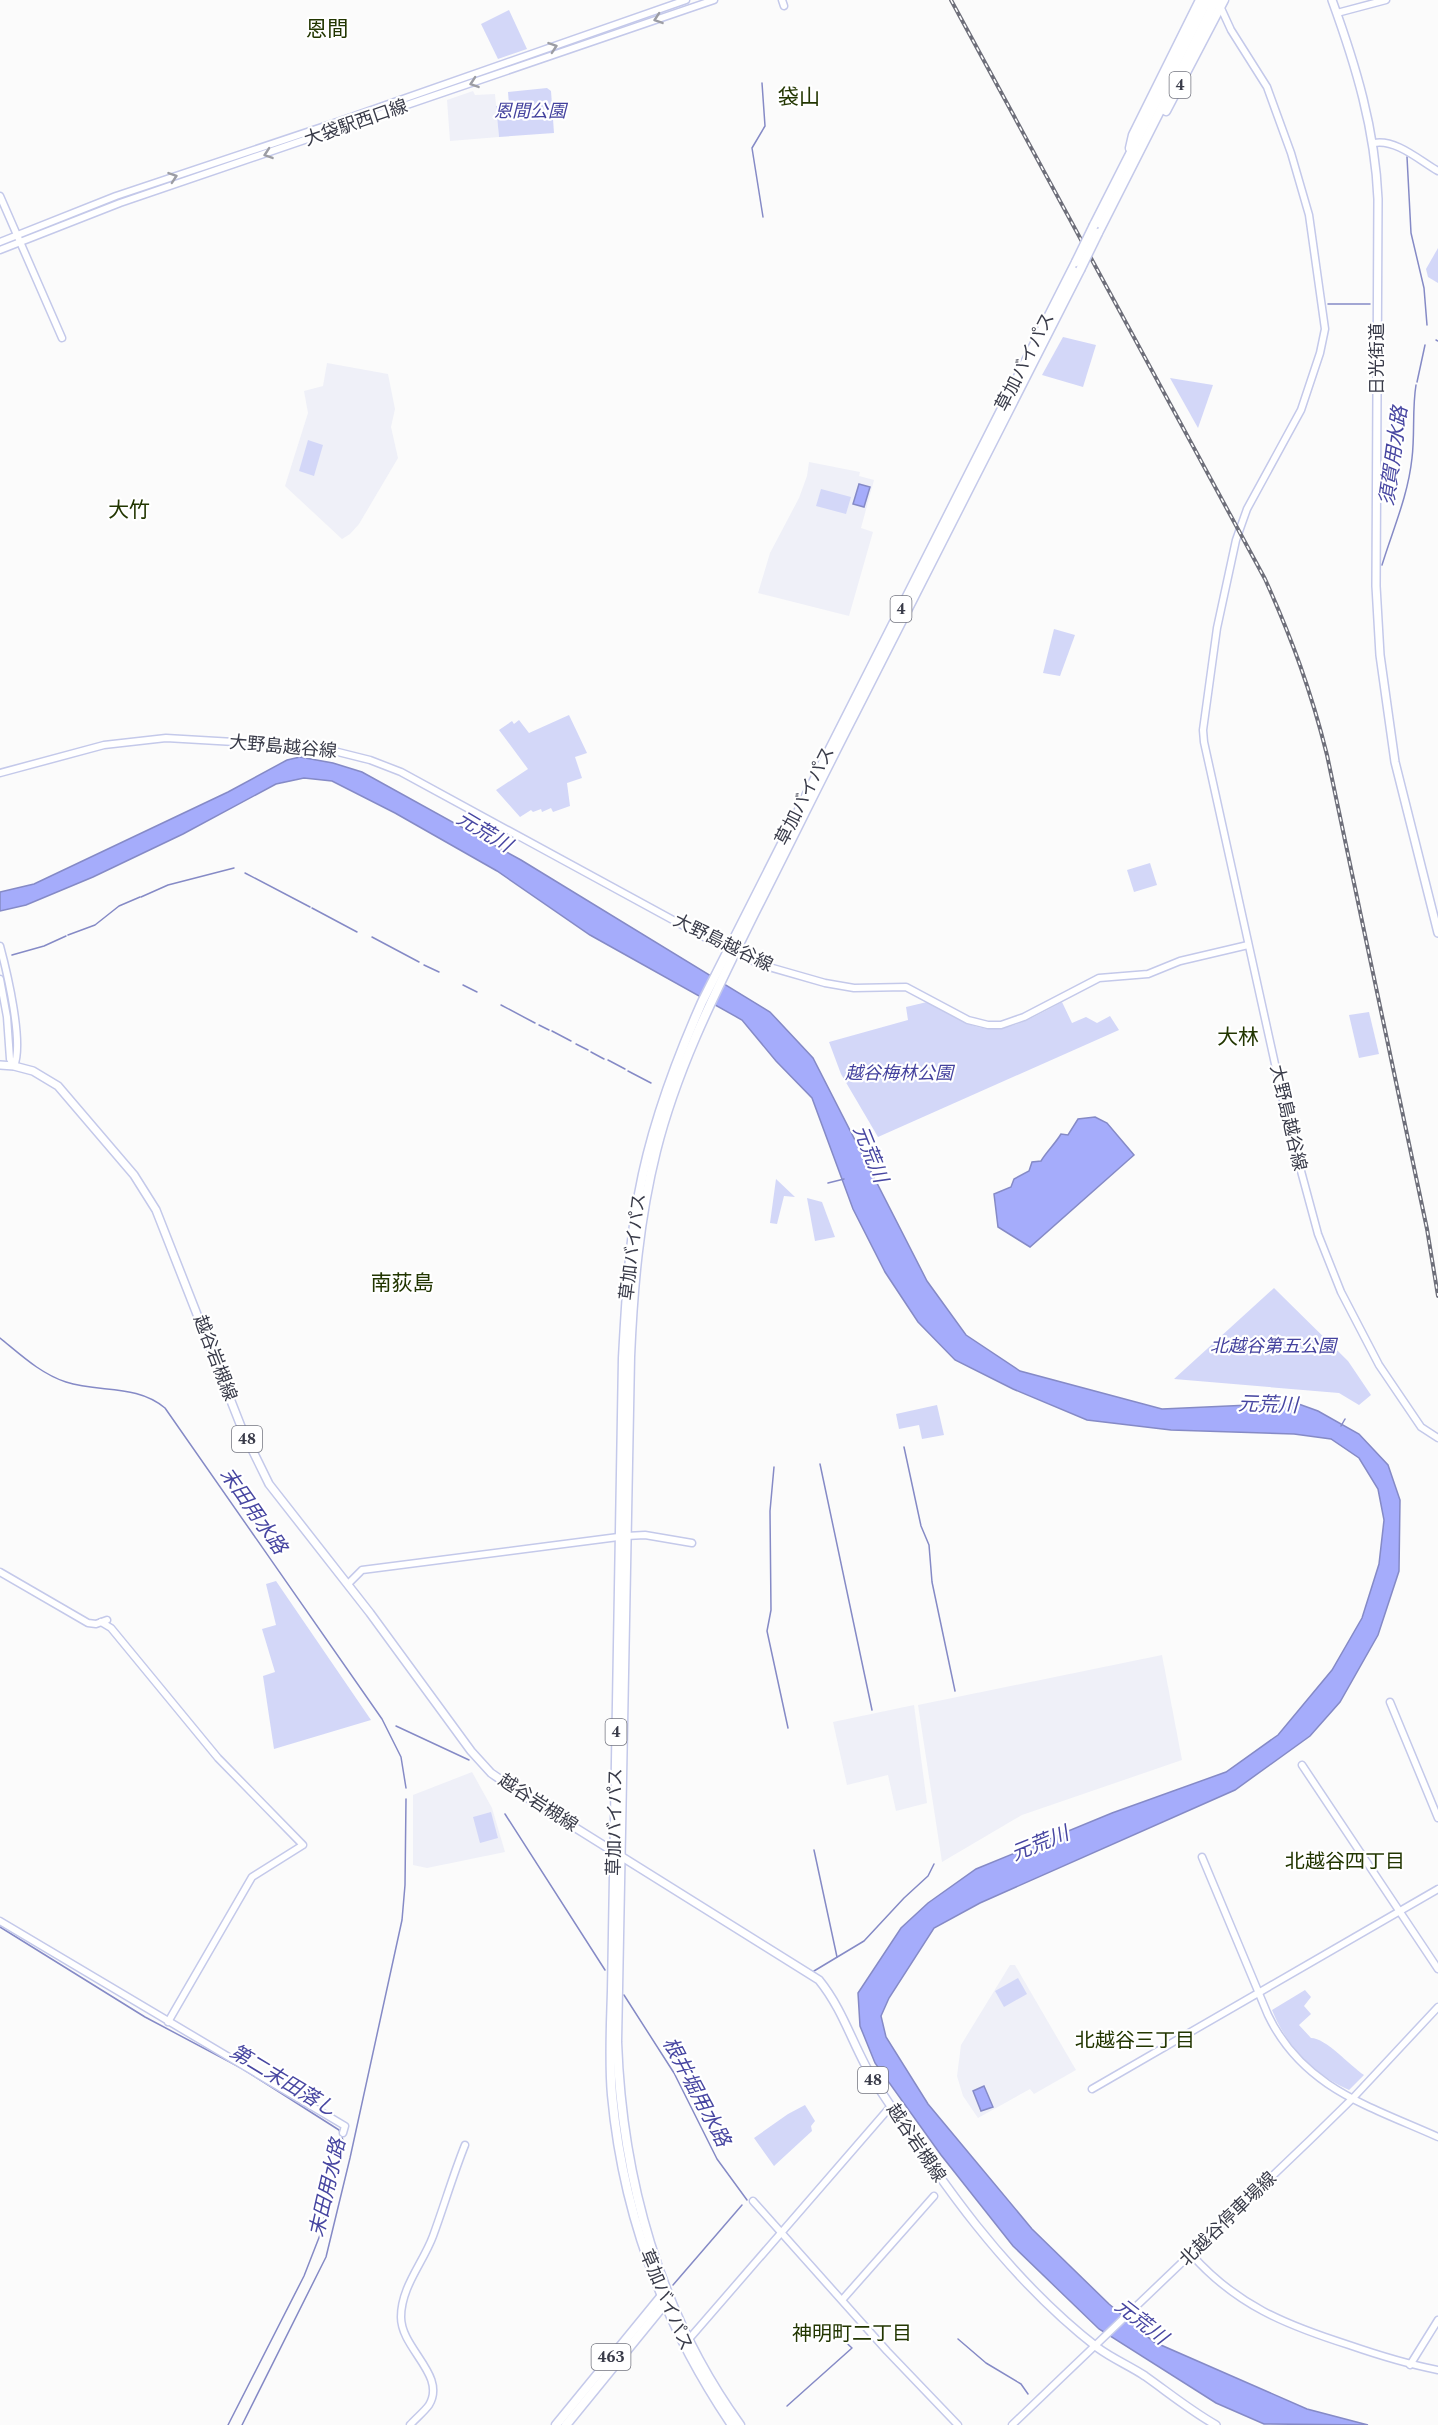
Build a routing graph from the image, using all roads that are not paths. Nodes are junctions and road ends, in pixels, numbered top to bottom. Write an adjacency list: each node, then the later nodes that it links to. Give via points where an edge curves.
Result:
1 (683, 0): 14 (street, 大袋駅西口線, one-way to 1, via 116,196)
2 (714, 0): 14 (street, 大袋駅西口線, one-way to 14)
3 (1200, 0): 11 (highway, 4, via 1132,135)
4 (1208, 0): 9 (highway, 4)
5 (1332, 0): 8 (main road, 日光街道)
6 (1386, 0): 8 (street)
7 (1219, 2): 9 (highway, 4); 11 (highway, 4, via 1151,139); 20 (street, via 1231,30 1267,87 1291,153 1308,214 1325,329 1301,410 1247,509 1236,540 1220,609 1204,719 1206,753)
8 (1337, 13): 10 (main road, 日光街道, via 1361,84)
9 (1183, 57): 11 (highway, 4)
10 (1374, 143): 12 (street, via 1387,142); 19 (main road, 日光街道, via 1378,199 1376,586 1380,655 1395,762)
11 (1133, 157): 22 (highway, 草加バイパス / 4, bridge, via 950,529)
12 (1438, 171)
13 (0, 196): 14 (street)
14 (17, 239): 15 (street, 大袋駅西口線); 16 (street, 大袋駅西口線); 17 (street)
15 (0, 242)
16 (0, 250)
17 (62, 338)
18 (0, 773): 22 (street, 大野島越谷線, via 104,745 166,738 318,747 351,754 419,781)
19 (1438, 933)
20 (1248, 945): 22 (street, 大野島越谷線, via 1180,961 1148,974 1099,978 1024,1017 988,1026 968,1020 906,987 854,988 825,983); 26 (street, 大野島越谷線, via 1306,1192 1328,1262 1386,1376 1421,1427)
21 (0, 946): 25 (street, via 14,1016)
22 (730, 954): 27 (highway, 草加バイパス / 4, via 663,1099 639,1194 627,1283)
23 (0, 979): 25 (street)
24 (0, 1065): 25 (main road, 越谷岩槻線 / 48)
25 (14, 1066): 30 (main road, 越谷岩槻線 / 48, via 33,1071 58,1086 147,1193 258,1465 281,1502)
26 (1438, 1438)
27 (623, 1536): 28 (street, via 645,1535); 30 (street, via 362,1570); 34 (highway, 草加バイパス / 4)
28 (692, 1544)
29 (0, 1572): 42 (street, via 88,1623 104,1621 218,1758 303,1845 252,1876)
30 (348, 1584): 34 (main road, 越谷岩槻線 / 48, via 481,1763 523,1795)
31 (1390, 1702): 33 (street)
32 (1302, 1765): 37 (street)
33 (1438, 1818)
34 (617, 1853): 45 (main road, 越谷岩槻線 / 48, via 819,1980 844,2017 861,2059); 53 (highway, 草加バイパス / 4, via 620,2097 634,2187)
35 (1202, 1857): 40 (street)
36 (1438, 1889): 37 (street)
37 (1400, 1912): 39 (street); 40 (street)
38 (0, 1921): 42 (street)
39 (1438, 1969)
40 (1259, 1993): 43 (street); 44 (street, via 1293,2056 1317,2078)
41 (1438, 2007): 44 (street, 北越谷停車場線)
42 (168, 2022): 46 (street, via 342,2124)
43 (1092, 2089)
44 (1353, 2098): 47 (street); 52 (street, 北越谷停車場線)
45 (891, 2106): 51 (street); 57 (main road, 越谷岩槻線 / 48, via 945,2186 1007,2263)
46 (343, 2133)
47 (1438, 2137)
48 (465, 2145): 60 (street, via 433,2236 410,2283 401,2317 409,2344 431,2375 434,2387 429,2404)
49 (934, 2196): 54 (street)
50 (753, 2201): 51 (street)
51 (782, 2232): 54 (street); 56 (street)
52 (1191, 2254): 57 (street, 北越谷停車場線); 58 (street, via 1236,2296 1276,2319)
53 (665, 2297): 56 (highway, 草加バイパス / 4); 61 (highway, 463); 62 (highway, 463); 63 (highway, 草加バイパス / 4, via 695,2365)
54 (842, 2300): 65 (street)
55 (1438, 2320): 58 (street)
56 (688, 2339): 64 (highway, 草加バイパス / 4)
57 (1097, 2344): 66 (street, 北越谷停車場線); 67 (main road, 越谷岩槻線 / 48)
58 (1410, 2365): 59 (street)
59 (1438, 2370)
60 (410, 2425)
61 (556, 2425)
62 (566, 2425)
63 (732, 2425)
64 (740, 2425)
65 (958, 2425)
66 (1012, 2425)
67 (1216, 2425)

